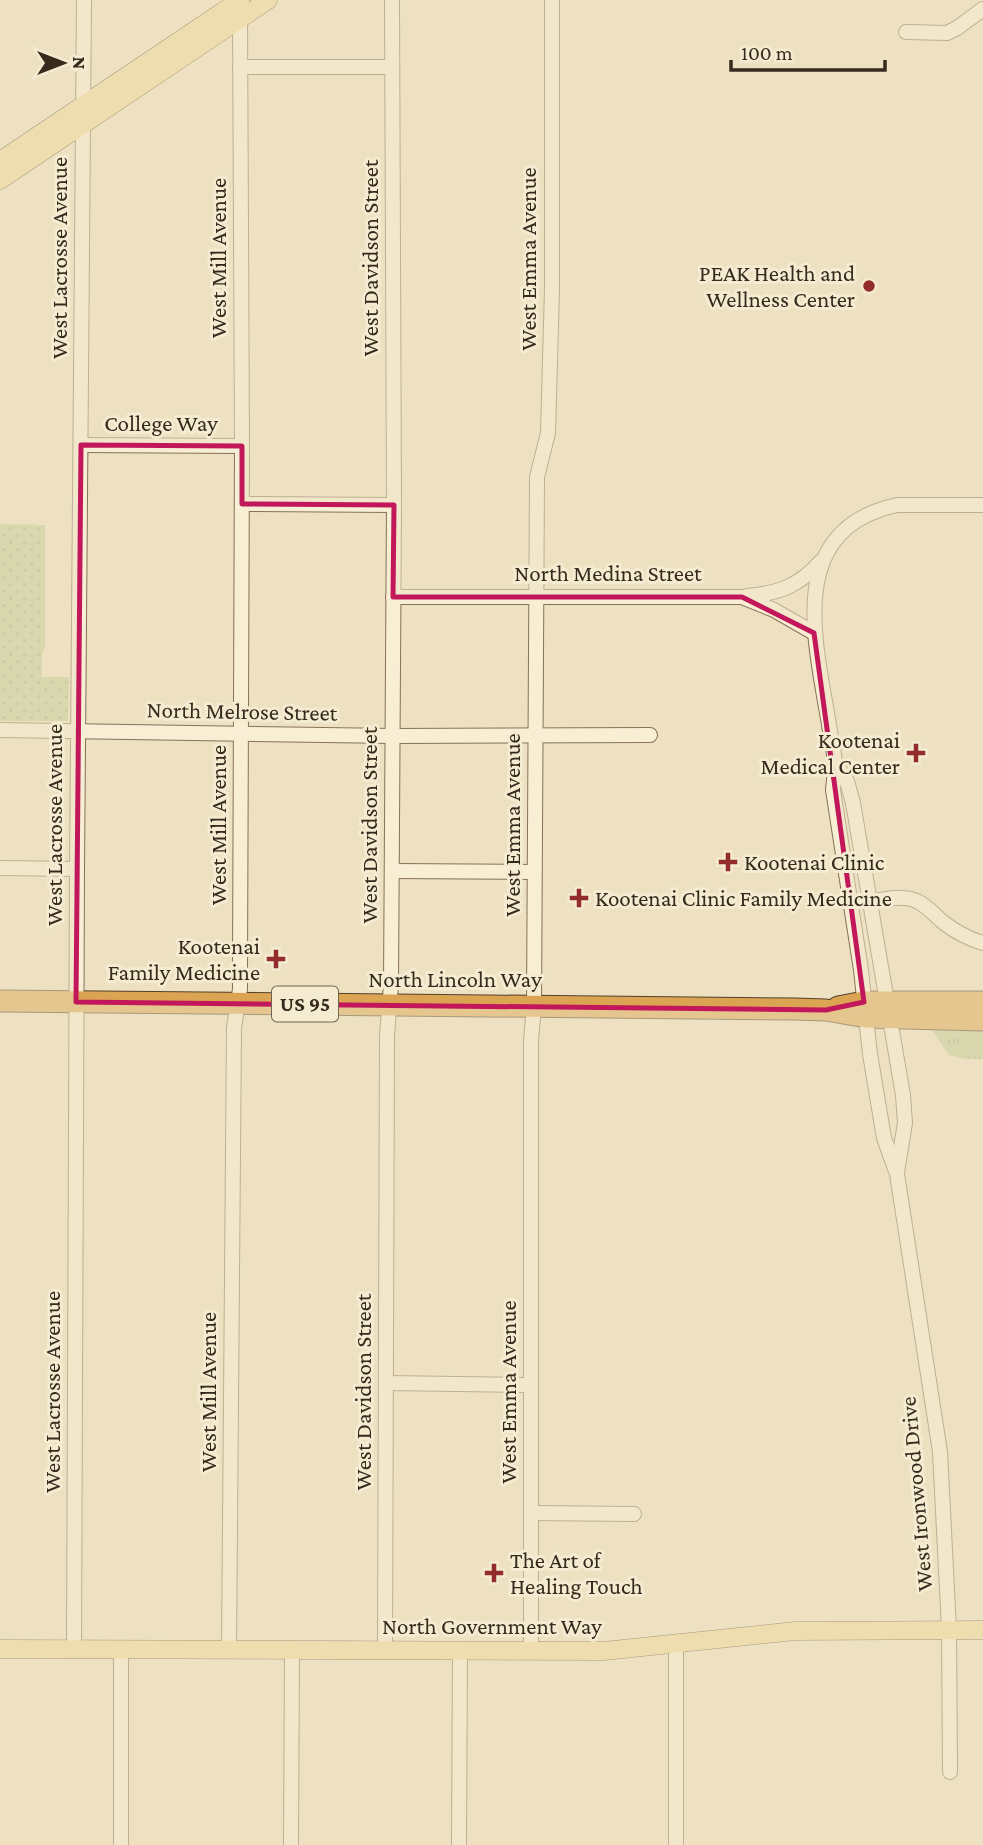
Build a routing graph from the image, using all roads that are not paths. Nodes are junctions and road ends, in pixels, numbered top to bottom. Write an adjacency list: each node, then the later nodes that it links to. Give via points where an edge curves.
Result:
1 (84, 0): 11 (street, West Lacrosse Avenue)
2 (240, 0): 7 (street, West Mill Avenue); 11 (main road)
3 (268, 0): 7 (main road)
4 (392, 0): 10 (street, West Davidson Street)
5 (552, 0): 20 (street, West Emma Avenue, via 549,408 537,477)
6 (983, 9): 8 (street, via 947,33)
7 (240, 19): 9 (street, West Mill Avenue); 11 (main road)
8 (906, 32)
9 (240, 66): 10 (street); 15 (street, West Mill Avenue)
10 (392, 67): 17 (street, West Davidson Street)
11 (83, 114): 12 (main road); 13 (main road); 14 (street, West Lacrosse Avenue)
12 (0, 161)
13 (0, 180)
14 (81, 445): 15 (street, College Way); 25 (street, West Lacrosse Avenue)
15 (242, 446): 16 (street, West Mill Avenue)
16 (242, 504): 17 (street); 26 (street, West Mill Avenue)
17 (394, 505): 21 (street, West Davidson Street)
18 (983, 505): 19 (street, West Ironwood Drive, via 885,508 848,527)
19 (825, 558): 22 (street, via 793,585); 23 (street, West Ironwood Drive, via 814,602)
20 (536, 596): 21 (street, North Medina Street); 22 (street, North Medina Street); 29 (street, West Emma Avenue)
21 (393, 597): 28 (street, West Davidson Street)
22 (742, 597): 23 (street, North Medina Street)
23 (814, 633): 30 (street, West Ironwood Drive)
24 (0, 730): 25 (street, North Melrose Street)
25 (78, 731): 26 (street, North Melrose Street); 32 (street, West Lacrosse Avenue)
26 (241, 734): 28 (street, North Melrose Street); 40 (street, West Mill Avenue)
27 (650, 735): 29 (street, North Melrose Street)
28 (393, 736): 29 (street, North Melrose Street); 33 (street, West Davidson Street)
29 (535, 737): 34 (street, West Emma Avenue)
30 (835, 762): 35 (street, West Ironwood Drive, via 853,803); 43 (street, West Ironwood Drive, via 833,789)
31 (0, 868): 32 (street)
32 (76, 869): 38 (street, West Lacrosse Avenue)
33 (392, 871): 34 (street); 41 (street, West Davidson Street)
34 (534, 872): 42 (street, West Emma Avenue)
35 (870, 902): 36 (street, via 904,897 916,900 959,933); 44 (street, West Ironwood Drive)
36 (983, 943)
37 (0, 1001): 38 (highway, North Lincoln Way / US 95)
38 (76, 1002): 40 (highway, North Lincoln Way / US 95); 55 (street, West Lacrosse Avenue)
39 (983, 1002): 44 (highway, US 95)
40 (237, 1004): 41 (highway, North Lincoln Way / US 95); 57 (street, West Mill Avenue)
41 (389, 1004): 42 (highway, North Lincoln Way / US 95); 47 (street, West Davidson Street)
42 (534, 1006): 43 (highway, North Lincoln Way / US 95); 48 (street, West Emma Avenue)
43 (865, 1010): 44 (highway, US 95); 46 (street, West Ironwood Drive, via 884,1138)
44 (888, 1010): 45 (highway, US 95); 46 (street, West Ironwood Drive, via 905,1123)
45 (983, 1020)
46 (897, 1174): 51 (street, West Ironwood Drive, via 940,1452)
47 (386, 1383): 48 (street); 59 (street, West Davidson Street)
48 (531, 1385): 49 (street, West Emma Avenue)
49 (531, 1513): 50 (street); 61 (street, West Emma Avenue)
50 (634, 1514)
51 (949, 1629): 52 (main road, North Government Way); 53 (main road, North Government Way, via 795,1631); 62 (street, West Ironwood Drive)
52 (983, 1630)
53 (676, 1644): 61 (main road, North Government Way, via 604,1651); 66 (street)
54 (0, 1649): 55 (main road, North Government Way)
55 (74, 1649): 56 (main road, North Government Way)
56 (121, 1650): 57 (main road, North Government Way); 63 (street)
57 (229, 1650): 58 (main road, North Government Way)
58 (292, 1650): 59 (main road, North Government Way); 64 (street)
59 (385, 1651): 60 (main road, North Government Way)
60 (460, 1651): 61 (main road, North Government Way); 65 (street)
61 (531, 1651)
62 (950, 1772)
63 (121, 1845)
64 (291, 1845)
65 (459, 1845)
66 (676, 1845)

